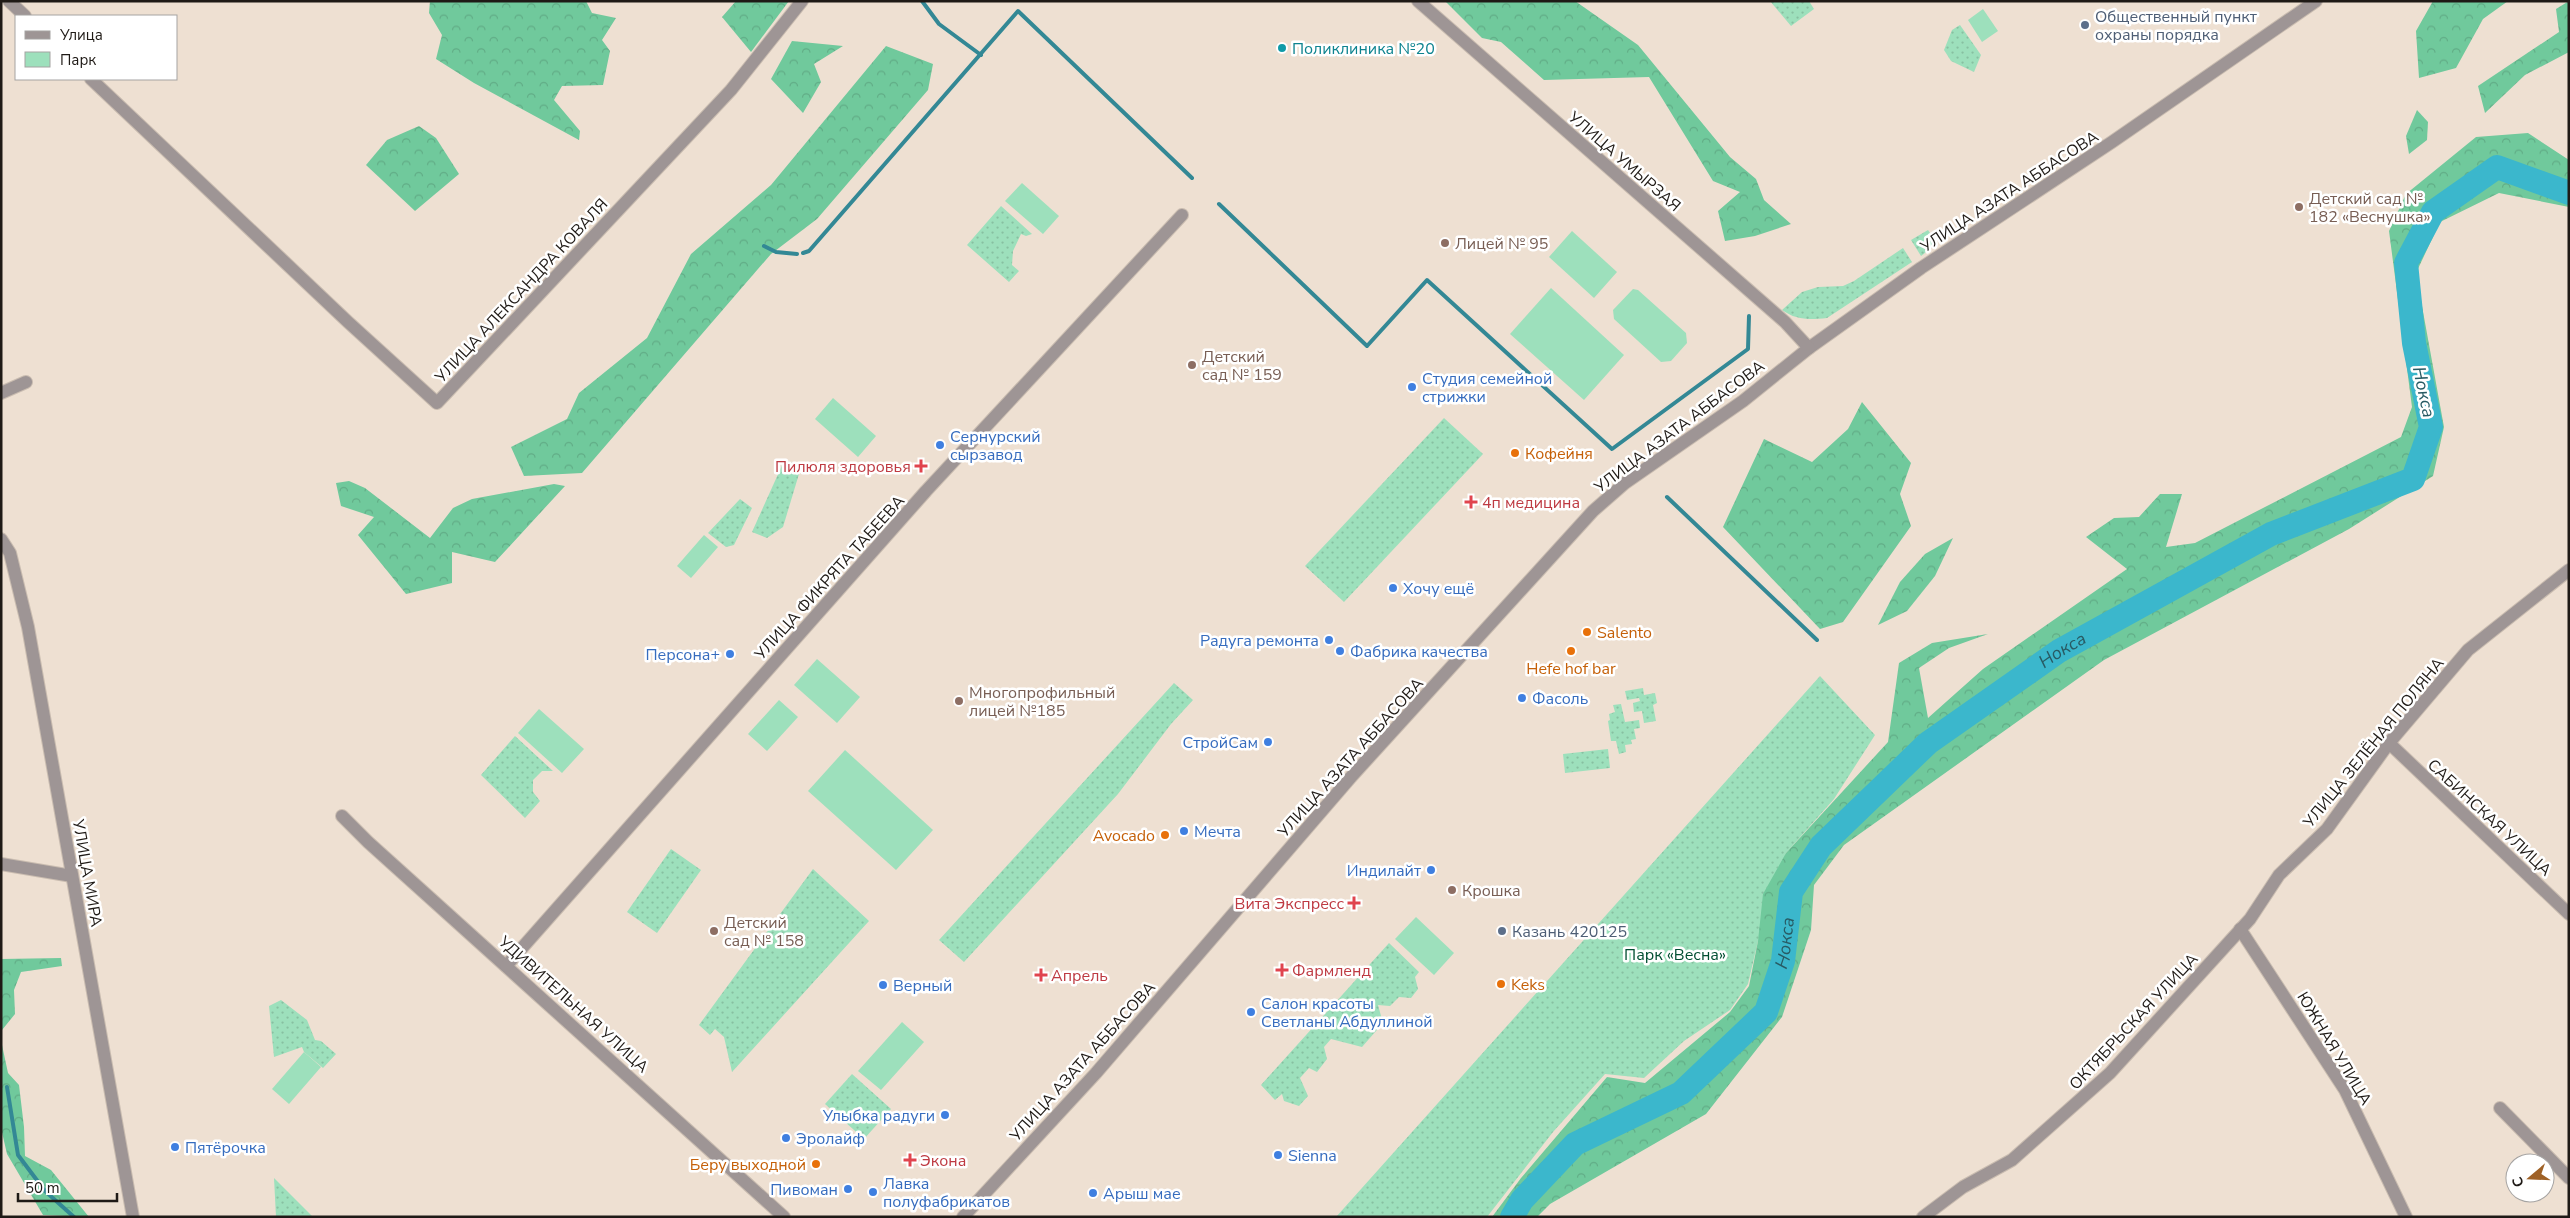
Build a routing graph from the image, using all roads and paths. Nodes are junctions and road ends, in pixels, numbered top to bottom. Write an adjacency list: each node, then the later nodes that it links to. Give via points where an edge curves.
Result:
1 (9, 1): 5 (street)
2 (802, 1): 6 (street, УЛИЦА АЛЕКСАНДРА КОВАЛЯ, via 731,90 437,403)
3 (1418, 1): 8 (street, УЛИЦА УМЫРЗАЯ, via 1785,322)
4 (2316, 1): 8 (street, УЛИЦА АЗАТА АББАСОВА)
5 (24, 15)
6 (92, 80)
7 (1182, 215): 19 (street, УЛИЦА ФИКРЯТА ТАБЕЕВА, via 920,499)
8 (1808, 348): 24 (street, УЛИЦА АЗАТА АББАСОВА, via 1743,401 1625,484 1593,511 1351,777 1096,1073)
9 (26, 382): 10 (street)
10 (1, 393)
11 (1, 538): 16 (street, УЛИЦА МИРА, via 10,553 28,627)
12 (2569, 570): 13 (street, УЛИЦА ЗЕЛЁНАЯ ПОЛЯНА, via 2468,650)
13 (2389, 743): 17 (street, САБИНСКАЯ УЛИЦА); 18 (street, УЛИЦА ЗЕЛЁНАЯ ПОЛЯНА, via 2327,829 2279,875)
14 (342, 816): 19 (street, УДИВИТЕЛЬНАЯ УЛИЦА)
15 (1, 864): 16 (street)
16 (72, 876): 22 (street, УЛИЦА МИРА)
17 (2569, 914)
18 (2240, 929): 25 (street, ОКТЯБРЬСКАЯ УЛИЦА, via 2110,1073 2070,1110 2012,1160 1963,1187); 26 (street, ЮЖНАЯ УЛИЦА, via 2345,1090)
19 (506, 966): 23 (street, УДИВИТЕЛЬНАЯ УЛИЦА)
20 (2500, 1108): 21 (street)
21 (2569, 1178)
22 (133, 1217)
23 (784, 1217)
24 (963, 1217)
25 (1923, 1217)
26 (2406, 1217)

